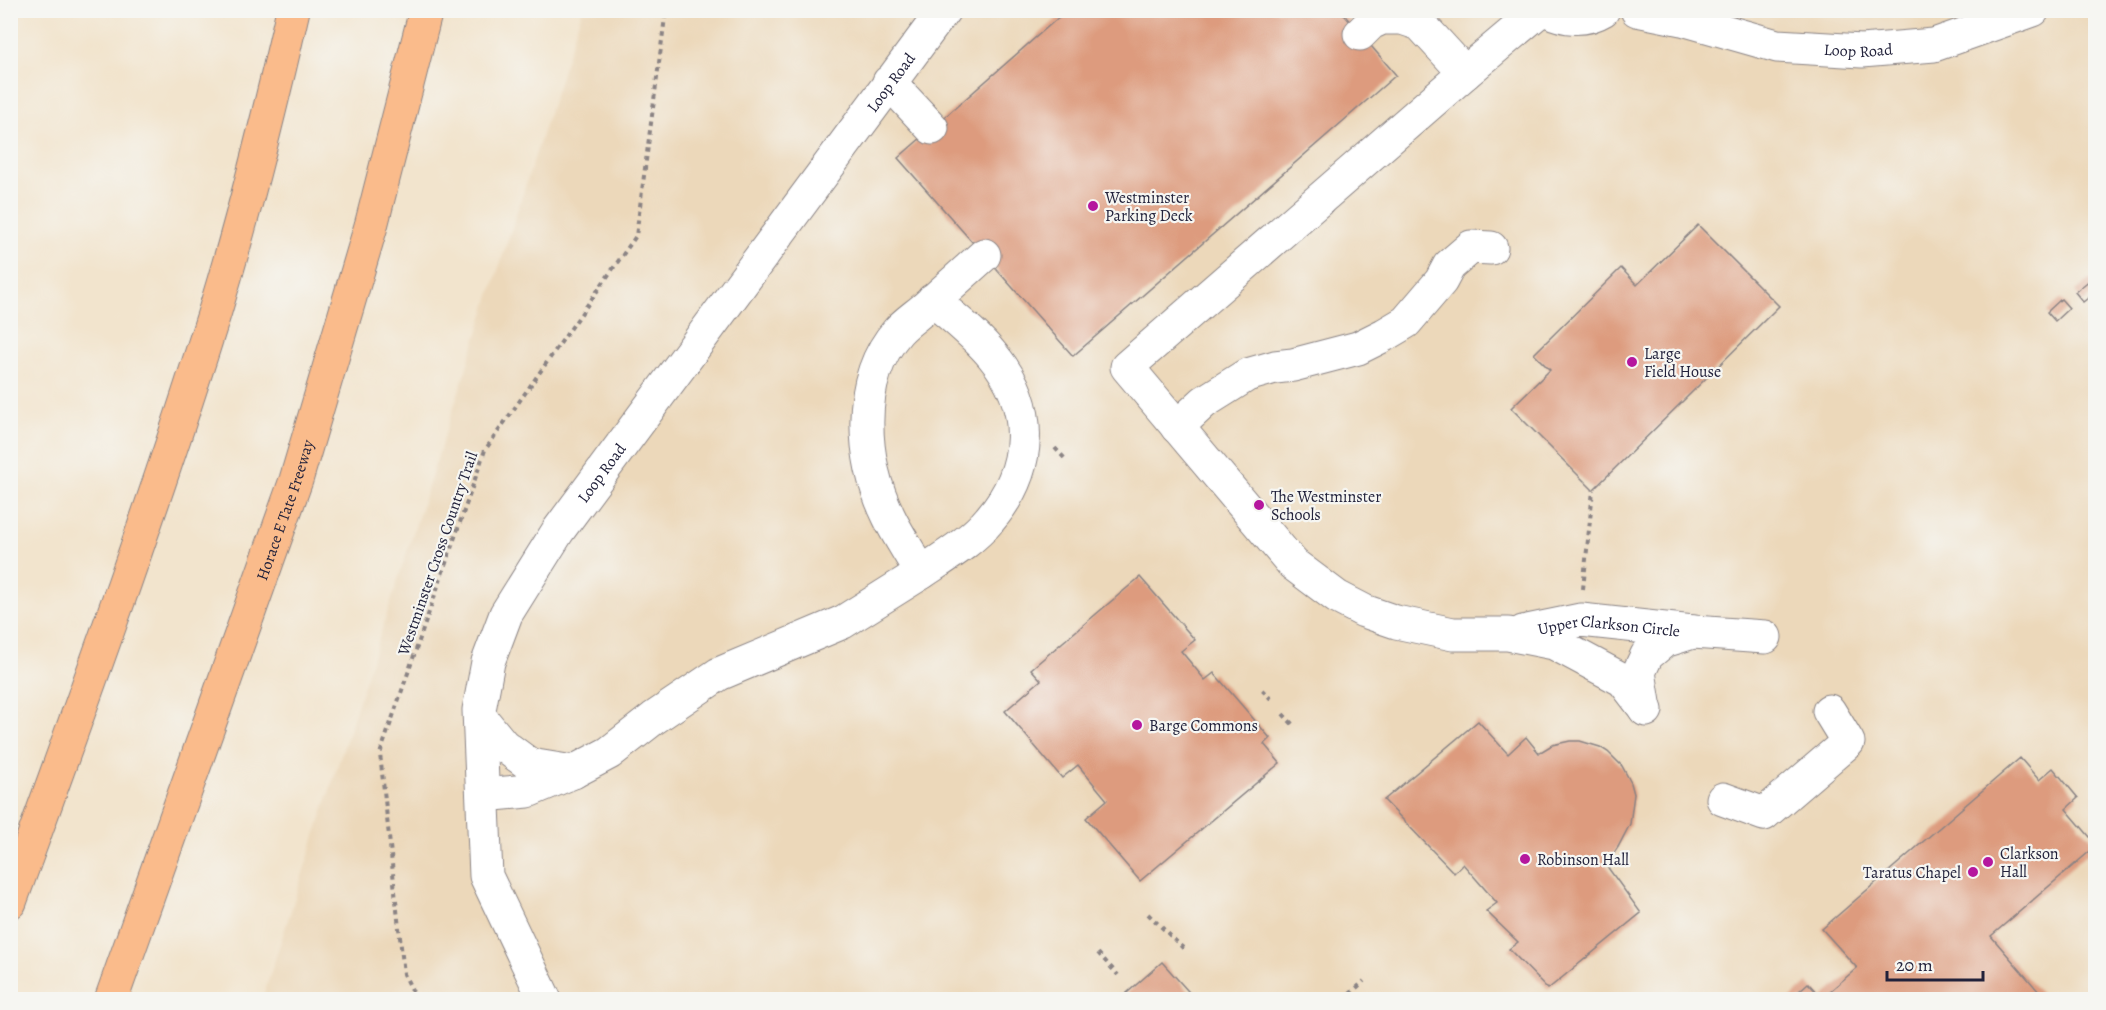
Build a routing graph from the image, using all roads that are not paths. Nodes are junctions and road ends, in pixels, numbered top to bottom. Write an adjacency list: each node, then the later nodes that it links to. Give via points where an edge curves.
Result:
1 (293, 10): 27 (highway, via 215,309 128,576)
2 (426, 10): 28 (highway, Horace E Tate Freeway, via 371,226 296,480)
3 (944, 10): 12 (lane, Loop Road)
4 (1540, 10): 11 (lane)
5 (1546, 10): 6 (lane, via 1578,18)
6 (1603, 10)
7 (1637, 10): 9 (lane, Loop Road)
8 (2033, 10): 9 (lane, Loop Road, via 1934,45 1862,51 1777,46)
9 (1679, 15)
10 (1360, 33): 11 (lane, via 1382,18 1402,18 1420,24)
11 (1465, 73): 17 (lane, via 1127,367)
12 (890, 82): 13 (lane); 23 (lane, Loop Road, via 558,531 507,614 488,662)
13 (932, 128)
14 (1491, 248): 17 (lane, via 1471,247 1449,266 1406,322 1384,335 1358,348 1246,375 1204,402)
15 (984, 255): 16 (lane)
16 (933, 300): 18 (lane, via 898,330 881,354 867,423 874,480 889,517); 18 (lane, via 994,358 1014,389 1024,416 1023,454 1012,488 989,520)
17 (1177, 427): 20 (lane, via 1293,564 1337,597 1396,622 1453,634)
18 (921, 573): 24 (lane, via 843,622 719,674 609,753)
19 (1693, 632): 20 (lane, Upper Clarkson Circle, via 1581,620); 20 (lane, Upper Clarkson Circle, via 1664,641 1647,655 1639,672 1646,710 1623,680 1554,643); 21 (lane, Upper Clarkson Circle)
20 (1508, 634)
21 (1765, 638)
22 (1829, 711): 26 (lane, via 1848,742 1764,814)
23 (480, 717): 24 (lane, via 503,745 530,765); 25 (lane, Loop Road)
24 (573, 772): 25 (lane, via 528,791)
25 (483, 795): 29 (lane, Loop Road, via 486,876)
26 (1723, 799)
27 (10, 902)
28 (111, 999)
29 (545, 999)

